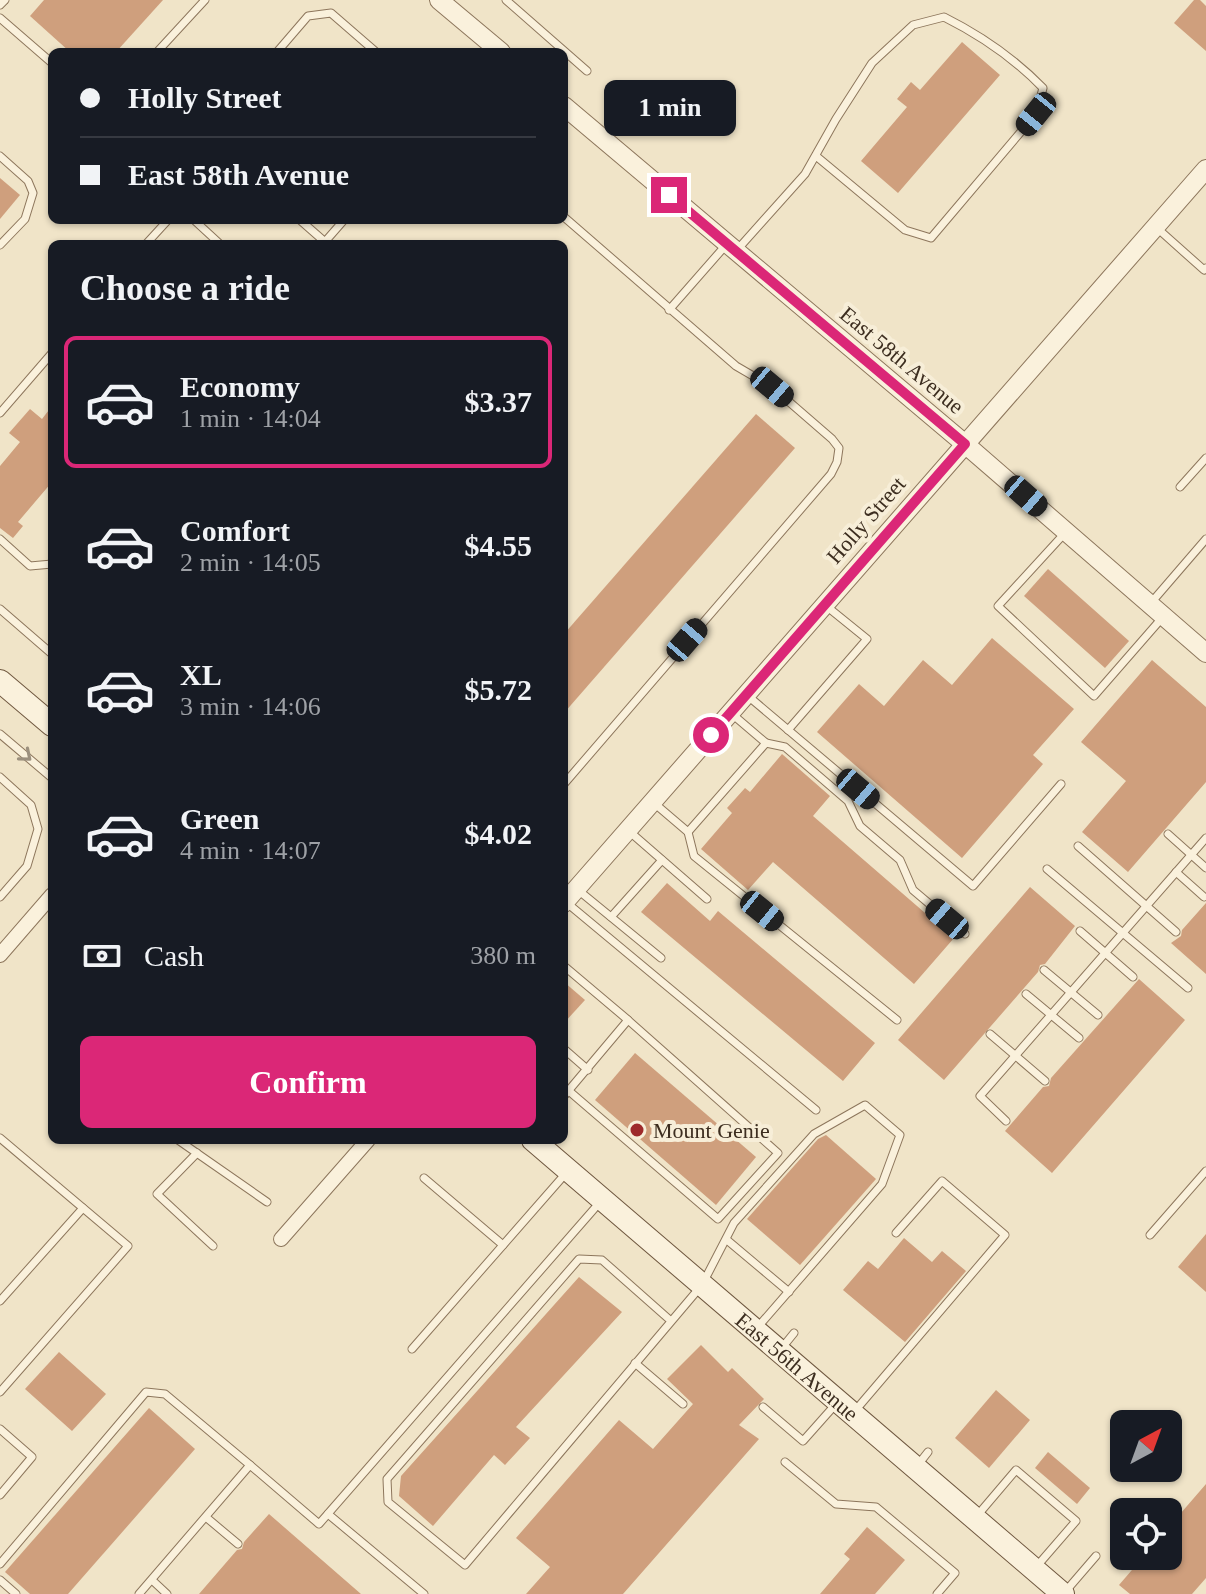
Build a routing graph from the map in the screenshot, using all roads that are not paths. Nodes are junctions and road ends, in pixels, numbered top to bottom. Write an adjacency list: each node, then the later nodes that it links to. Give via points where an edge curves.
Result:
1 (5, 0): 5 (lane)
2 (205, 0): 7 (lane)
3 (439, 0): 10 (street)
4 (506, 0): 11 (lane)
5 (0, 5)
6 (0, 18): 13 (lane)
7 (161, 48)
8 (280, 48): 9 (lane, via 308,16 331,13)
9 (371, 48)
10 (491, 48)
11 (561, 48)
12 (568, 54): 14 (lane)
13 (48, 60)
14 (587, 71)
15 (568, 109): 30 (street, East 58th Avenue)
16 (0, 156): 29 (lane, via 28,181 33,193 25,219)
17 (816, 156): 17 (lane, via 872,63 913,25 944,17 982,36 1043,88 1036,114 931,238 905,230); 30 (lane, via 805,174)
18 (1206, 169): 24 (street, Holly Street)
19 (568, 221): 32 (lane)
20 (164, 224): 25 (lane)
21 (198, 224): 26 (lane)
22 (304, 224): 27 (lane)
23 (341, 224): 28 (lane)
24 (1156, 226): 31 (lane); 35 (street, Holly Street)
25 (150, 240)
26 (216, 240)
27 (321, 240)
28 (327, 240)
29 (0, 245)
30 (731, 248): 32 (lane); 35 (street, East 58th Avenue)
31 (1205, 270)
32 (669, 310): 56 (lane, via 832,439 839,448 837,462)
33 (48, 358): 34 (lane)
34 (0, 413)
35 (965, 444): 38 (street, East 58th Avenue); 42 (street, Holly Street)
36 (1206, 458): 37 (lane)
37 (1180, 487)
38 (1066, 531): 44 (street, East 58th Avenue); 44 (lane, via 998,606 1094,696)
39 (0, 539): 41 (lane, via 30,566)
40 (1206, 539): 44 (lane)
41 (48, 564)
42 (825, 604): 48 (street, Holly Street); 51 (lane, via 867,639)
43 (1, 611): 45 (lane)
44 (1157, 611): 46 (street, East 58th Avenue)
45 (48, 651)
46 (1206, 653)
47 (0, 681): 50 (main road)
48 (746, 695): 49 (street, Holly Street); 51 (lane)
49 (730, 713): 53 (lane); 58 (street, Holly Street)
50 (48, 722)
51 (788, 730): 57 (lane, via 973,886)
52 (0, 734): 54 (lane, one-way to 54)
53 (766, 743): 60 (lane); 79 (lane, via 785,747 848,801 860,826 900,860 913,890)
54 (48, 775)
55 (0, 777): 69 (lane, via 31,805 38,829 27,866)
56 (568, 779)
57 (1061, 784)
58 (653, 802): 59 (street, Holly Street); 60 (lane)
59 (628, 830): 65 (lane); 71 (street, Holly Street)
60 (688, 832): 92 (lane, via 694,856)
61 (1168, 834): 64 (lane)
62 (1206, 838): 64 (lane)
63 (1078, 846): 74 (lane)
64 (1191, 855): 66 (lane); 68 (lane)
65 (662, 860): 72 (lane); 75 (lane)
66 (1206, 868)
67 (1047, 869): 78 (lane)
68 (1176, 872): 70 (lane); 74 (lane)
69 (0, 897)
70 (1204, 897)
71 (569, 898): 75 (lane); 101 (lane)
72 (707, 899)
73 (48, 900): 81 (street)
74 (1146, 906): 77 (lane); 78 (lane)
75 (611, 917): 82 (lane)
76 (1080, 931): 80 (lane)
77 (1176, 932)
78 (1123, 933): 80 (lane); 86 (lane)
79 (965, 934)
80 (1105, 953): 85 (lane); 87 (lane)
81 (0, 955)
82 (661, 958)
83 (568, 969): 91 (lane)
84 (1044, 970): 87 (lane)
85 (1133, 977)
86 (1188, 988)
87 (1071, 993): 89 (lane); 90 (lane)
88 (1026, 994): 90 (lane)
89 (1098, 1015)
90 (1050, 1016): 94 (lane); 96 (lane)
91 (628, 1020): 97 (lane); 100 (lane, via 778,1153 718,1219)
92 (897, 1020)
93 (990, 1034): 96 (lane)
94 (1079, 1038)
95 (568, 1052): 97 (lane)
96 (1016, 1055): 98 (lane); 102 (lane, via 980,1096)
97 (588, 1070): 99 (lane)
98 (1045, 1081)
99 (568, 1092)
100 (568, 1096)
101 (816, 1110)
102 (1006, 1121)
103 (0, 1138): 113 (lane)
104 (184, 1144): 107 (lane)
105 (364, 1144): 116 (street)
106 (538, 1144): 108 (main road, East 56th Avenue)
107 (197, 1153): 112 (lane); 119 (lane, via 157,1194)
108 (568, 1170): 111 (main road, East 56th Avenue); 118 (lane)
109 (1206, 1171): 115 (lane)
110 (424, 1178): 118 (lane)
111 (602, 1199): 120 (main road, East 56th Avenue); 137 (lane)
112 (267, 1202)
113 (83, 1208): 122 (lane); 129 (lane, via 128,1246)
114 (896, 1233): 132 (lane, via 942,1181 1005,1235)
115 (1150, 1235)
116 (281, 1239)
117 (727, 1240): 120 (lane); 121 (lane); 121 (lane, via 734,1223 814,1134 865,1105 900,1135 882,1184)
118 (503, 1245): 126 (lane)
119 (213, 1246)
120 (702, 1285): 123 (lane); 124 (main road, East 56th Avenue)
121 (789, 1292): 124 (lane)
122 (0, 1301)
123 (671, 1321): 128 (lane); 128 (lane, via 602,1260 579,1259 387,1479 388,1502 465,1565)
124 (755, 1330): 127 (main road, East 56th Avenue)
125 (794, 1333): 127 (lane)
126 (412, 1349)
127 (779, 1351): 132 (main road, East 56th Avenue)
128 (635, 1363): 130 (lane)
129 (0, 1392)
130 (683, 1404)
131 (763, 1407): 132 (lane, via 803,1441)
132 (845, 1408): 139 (main road, East 56th Avenue, via 922,1460)
133 (0, 1429): 136 (lane, via 32,1457)
134 (785, 1462): 150 (lane, via 836,1504 876,1507 955,1573)
135 (250, 1465): 137 (lane, via 319,1524); 138 (lane); 142 (lane, via 165,1394 146,1392)
136 (0, 1495)
137 (328, 1514): 149 (lane)
138 (207, 1518): 140 (lane); 145 (lane)
139 (974, 1518): 143 (main road, East 56th Avenue); 143 (lane, via 1016,1470 1076,1521)
140 (238, 1544)
141 (1096, 1556): 151 (lane)
142 (0, 1564)
143 (1034, 1569): 151 (main road, East 56th Avenue)
144 (0, 1580): 146 (lane)
145 (152, 1580): 147 (lane); 148 (lane)
146 (16, 1594)
147 (139, 1594)
148 (167, 1594)
149 (424, 1594)
150 (937, 1594)
151 (1063, 1594)

